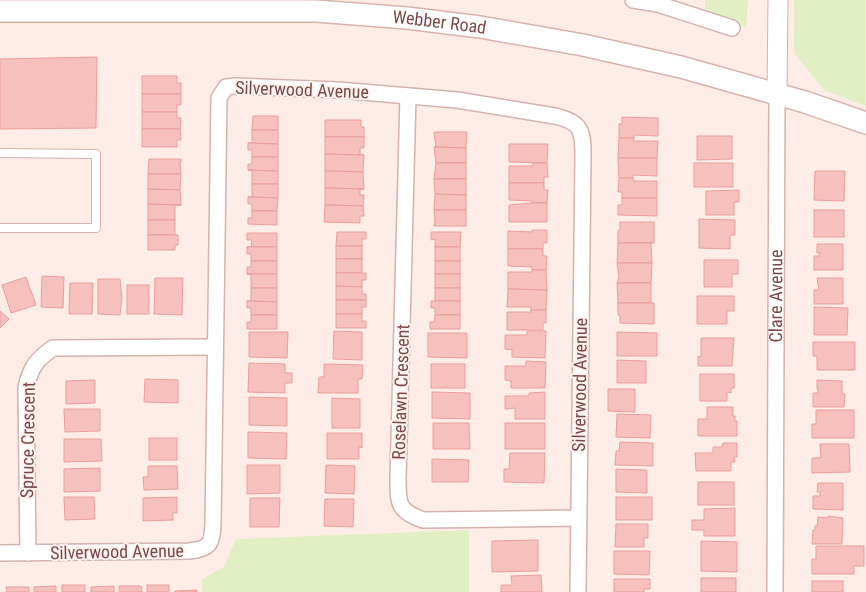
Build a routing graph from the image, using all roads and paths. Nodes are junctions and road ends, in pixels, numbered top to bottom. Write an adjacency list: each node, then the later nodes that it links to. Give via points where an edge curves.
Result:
1 (633, 0): 4 (street, via 658,4)
2 (778, 0): 5 (street, Clare Avenue)
3 (0, 11): 5 (main road, Webber Road, via 316,11 407,18 582,45 681,67)
4 (732, 28)
5 (777, 94): 7 (main road, Webber Road); 15 (street, Clare Avenue)
6 (408, 96): 10 (street, Silverwood Avenue, via 253,87 226,87 222,90 218,98); 11 (street, Silverwood Avenue, via 457,100 555,116 570,119 579,128 583,142); 11 (street, Roselawn Crescent, via 398,479 402,509 423,520)
7 (866, 123)
8 (0, 153): 9 (lane, via 96,154 96,228)
9 (0, 228)
10 (215, 347): 12 (street, Spruce Crescent, via 53,348 42,355 30,372 26,387); 12 (street, Silverwood Avenue, via 213,524 209,545 189,552)
11 (579, 518): 14 (street, Silverwood Avenue)
12 (28, 553): 13 (street, Silverwood Avenue)
13 (0, 554)
14 (578, 592)
15 (775, 592)

